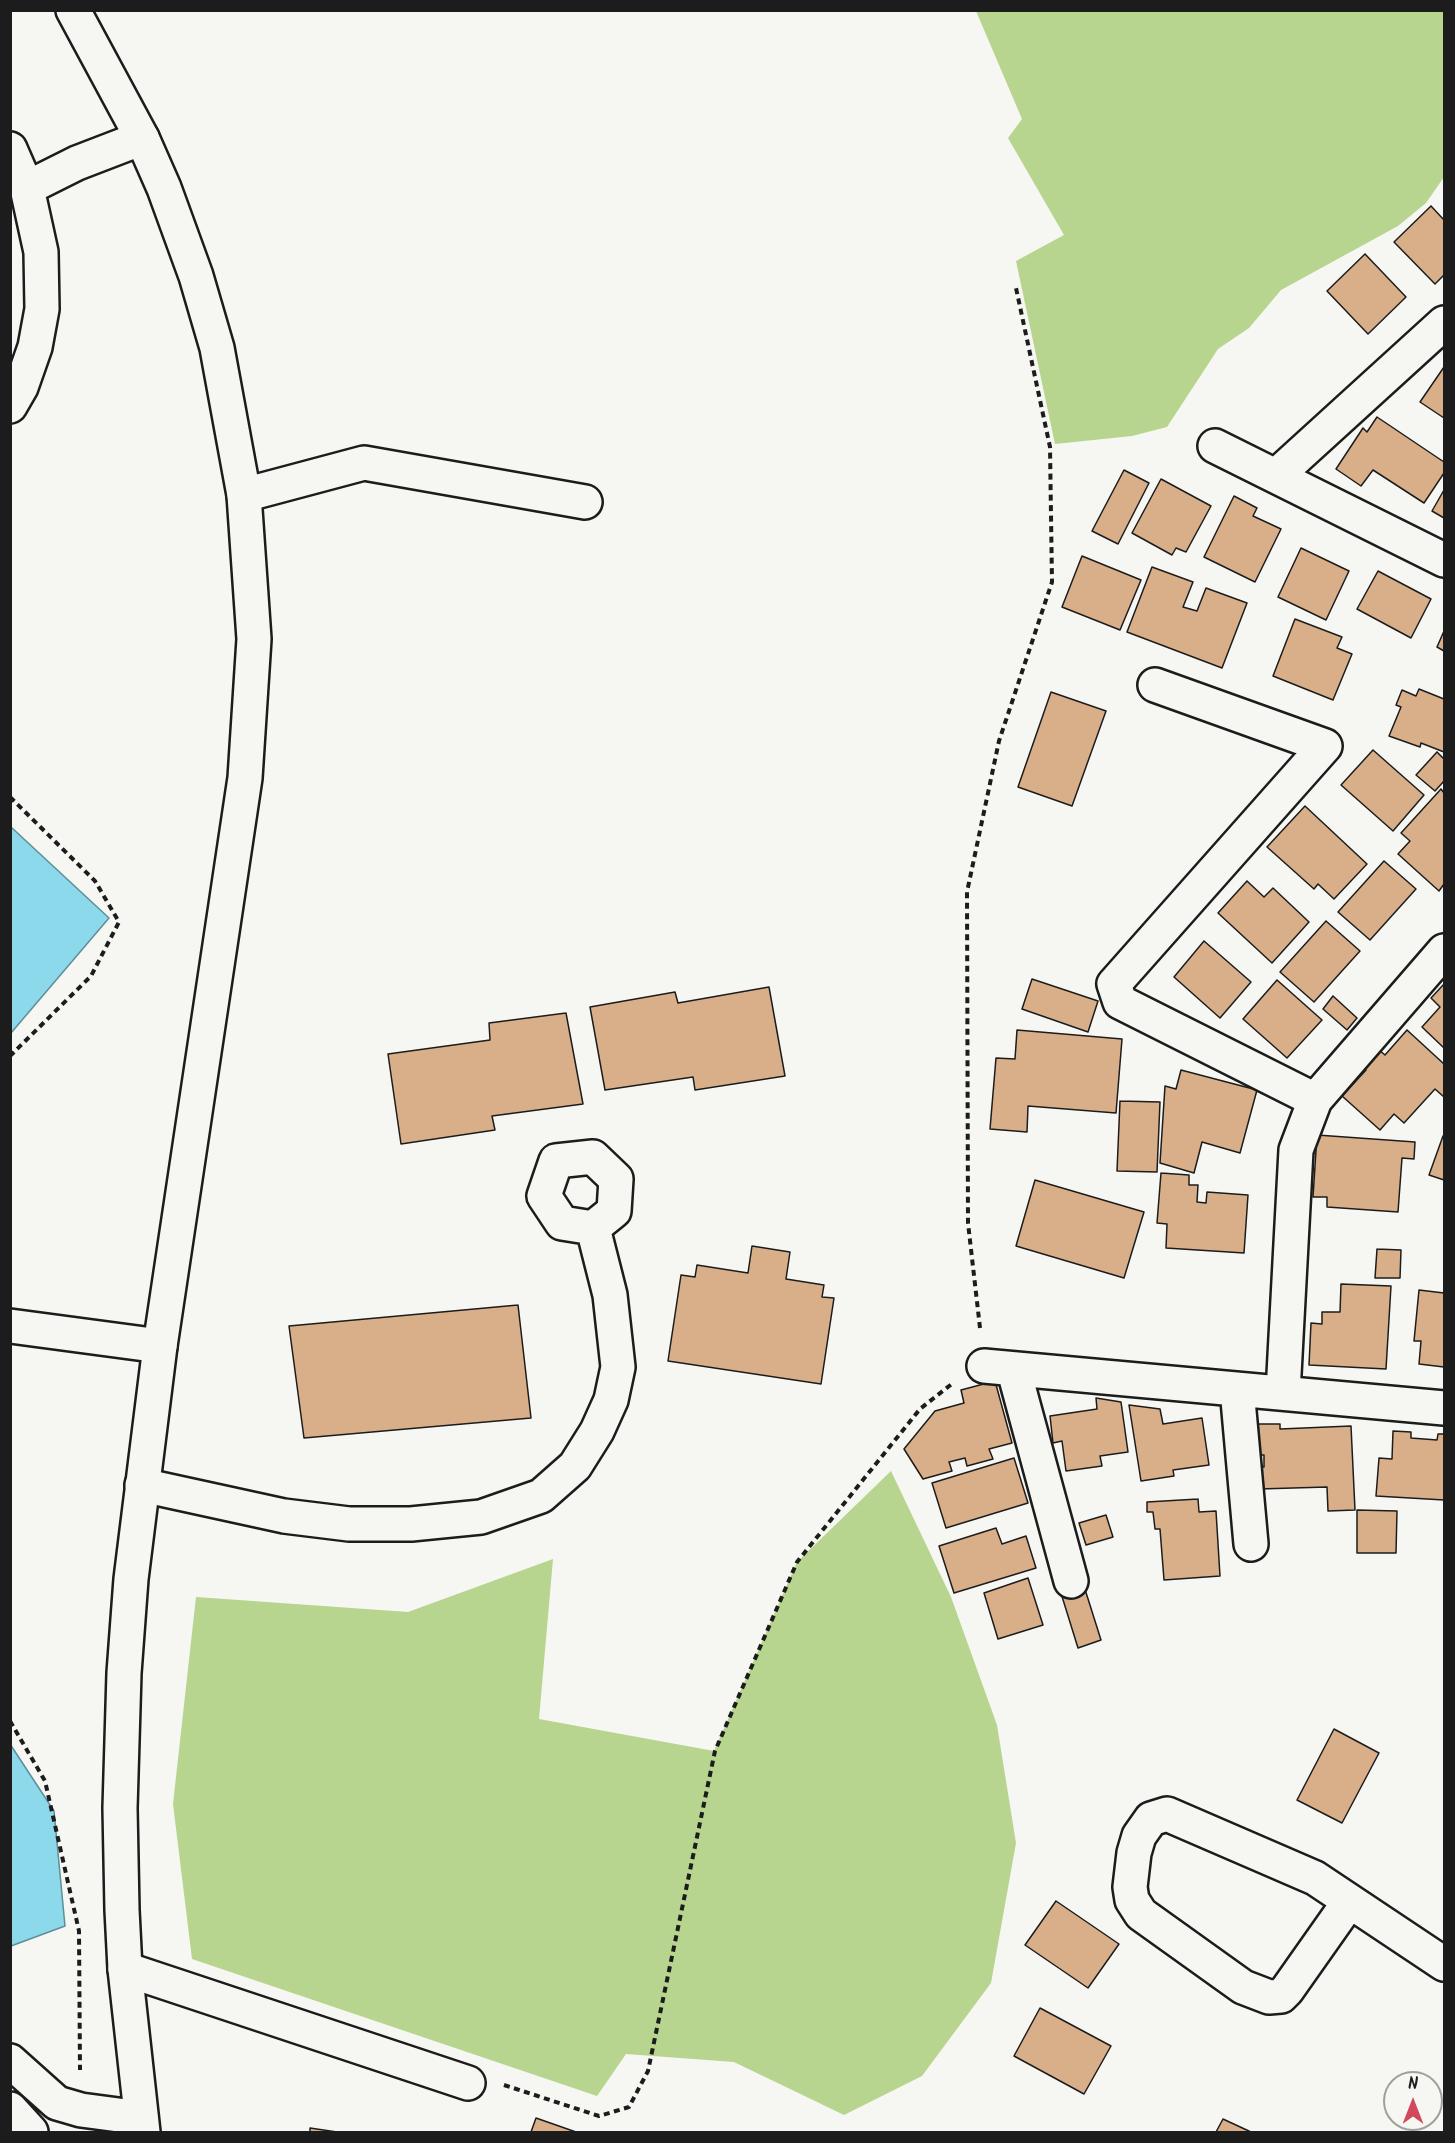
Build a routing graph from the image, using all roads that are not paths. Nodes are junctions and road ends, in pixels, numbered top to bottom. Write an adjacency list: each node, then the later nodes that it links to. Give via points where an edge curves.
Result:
1 (73, 10): 2 (street)
2 (142, 138): 4 (street); 9 (street, via 164,188 217,348)
3 (10, 149): 4 (street)
4 (27, 188): 6 (street, via 41,252 42,309 35,347)
5 (1444, 323): 8 (street)
6 (10, 406)
7 (1215, 446): 8 (street)
8 (1276, 476): 11 (street)
9 (244, 495): 10 (street, via 364,464); 17 (street, via 254,639 245,778)
10 (585, 502)
11 (1444, 560)
12 (1155, 685): 14 (street, via 1325,746 1114,984 1120,1002)
13 (1444, 951): 14 (street)
14 (1315, 1100): 19 (street, via 1296,1150)
15 (594, 1228): 21 (street, via 610,1295 618,1366 611,1400 597,1431 575,1466 541,1496 481,1517 411,1524 349,1524 284,1516)
16 (10, 1326): 17 (street)
17 (160, 1346): 21 (street)
18 (1237, 1389): 19 (street); 22 (street); 23 (street, via 999,1368)
19 (1283, 1393): 20 (street)
20 (1444, 1407)
21 (142, 1485): 26 (street, via 124,1673 120,1808)
22 (1251, 1544)
23 (1071, 1581)
24 (1349, 1902): 24 (street, via 1316,1878 1167,1814 1151,1819 1139,1836 1134,1853 1130,1887 1132,1900 1141,1914 1243,1987 1269,1997 1281,1996 1287,1990); 25 (street)
25 (1444, 1964)
26 (125, 1970): 28 (street); 30 (street)
27 (10, 2061): 30 (street, via 57,2103)
28 (468, 2083)
29 (10, 2109): 31 (street)
30 (142, 2125)
31 (32, 2133)

